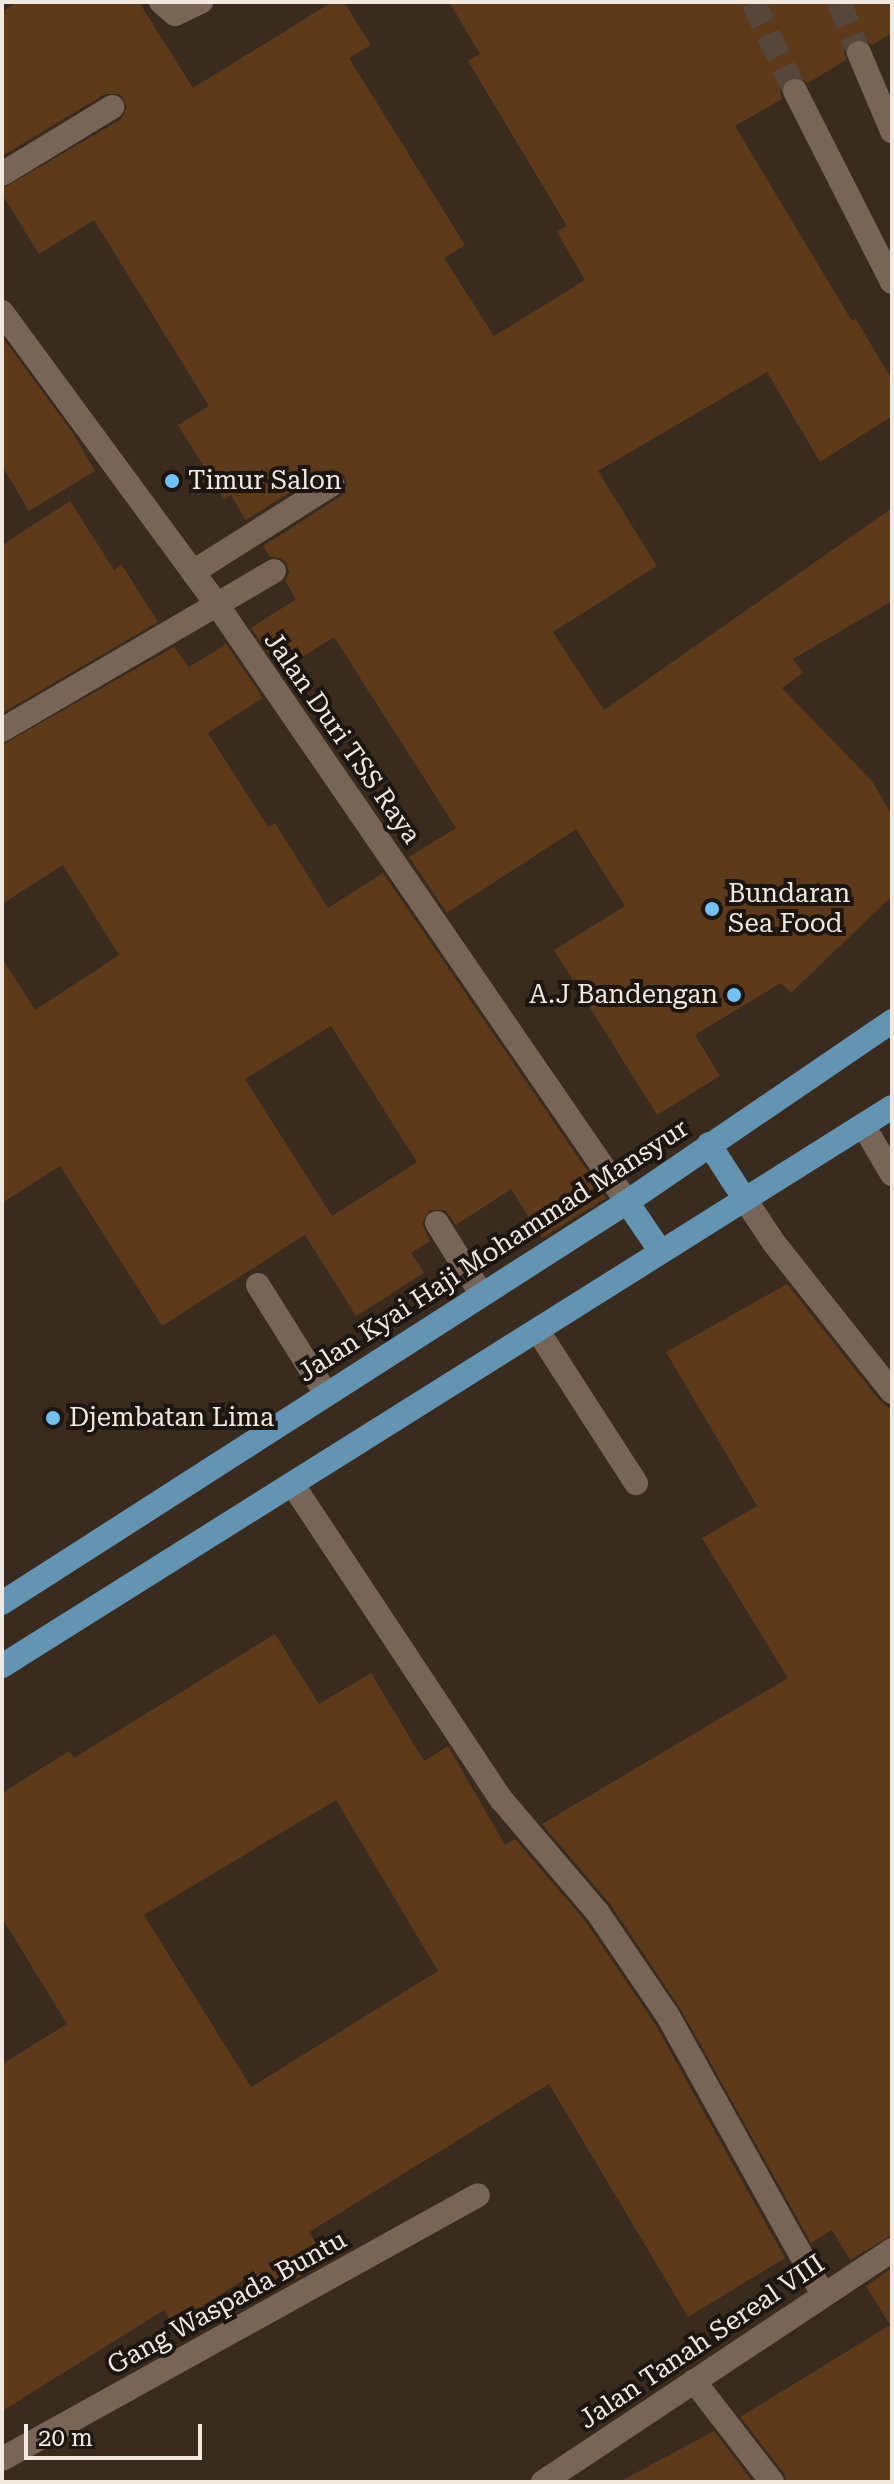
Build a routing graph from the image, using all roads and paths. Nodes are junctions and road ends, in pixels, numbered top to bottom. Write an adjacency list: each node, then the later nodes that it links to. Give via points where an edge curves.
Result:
1 (161, 2): 2 (street, via 175,14)
2 (201, 2)
3 (859, 53): 6 (street)
4 (795, 91): 8 (street)
5 (112, 107): 7 (street)
6 (892, 131)
7 (2, 174)
8 (892, 282)
9 (2, 312): 12 (street, Jalan Duri TSS Raya)
10 (332, 484): 12 (street)
11 (274, 571): 13 (street)
12 (193, 572): 13 (street, Jalan Duri TSS Raya)
13 (218, 606): 14 (street); 21 (street, Jalan Duri TSS Raya)
14 (2, 730)
15 (892, 1021): 18 (main road, Jalan Kyai Haji Mohammad Mansyur)
16 (892, 1107): 17 (main road)
17 (863, 1125): 19 (street); 20 (main road)
18 (709, 1144): 20 (main road); 21 (main road, Jalan Kyai Haji Mohammad Mansyur)
19 (892, 1174)
20 (744, 1198): 23 (main road); 27 (street)
21 (627, 1202): 23 (main road); 25 (main road, Jalan Kyai Haji Mohammad Mansyur)
22 (437, 1223): 25 (street)
23 (661, 1252): 26 (main road)
24 (258, 1285): 28 (street)
25 (482, 1295): 28 (main road, Jalan Kyai Haji Mohammad Mansyur)
26 (538, 1331): 29 (street); 30 (main road)
27 (892, 1392)
28 (326, 1394): 31 (main road, Jalan Kyai Haji Mohammad Mansyur)
29 (636, 1483)
30 (293, 1485): 32 (main road); 35 (street, via 501,1799 598,1913 668,2016)
31 (2, 1603)
32 (2, 1666)
33 (478, 2195): 37 (street, Gang Waspada Buntu)
34 (892, 2250): 35 (street, Jalan Tanah Sereal VIII)
35 (823, 2295): 36 (street, Jalan Tanah Sereal VIII)
36 (694, 2381): 38 (street, Jalan Tanah Sereal VIII); 39 (street)
37 (2, 2459)
38 (543, 2482)
39 (772, 2482)

